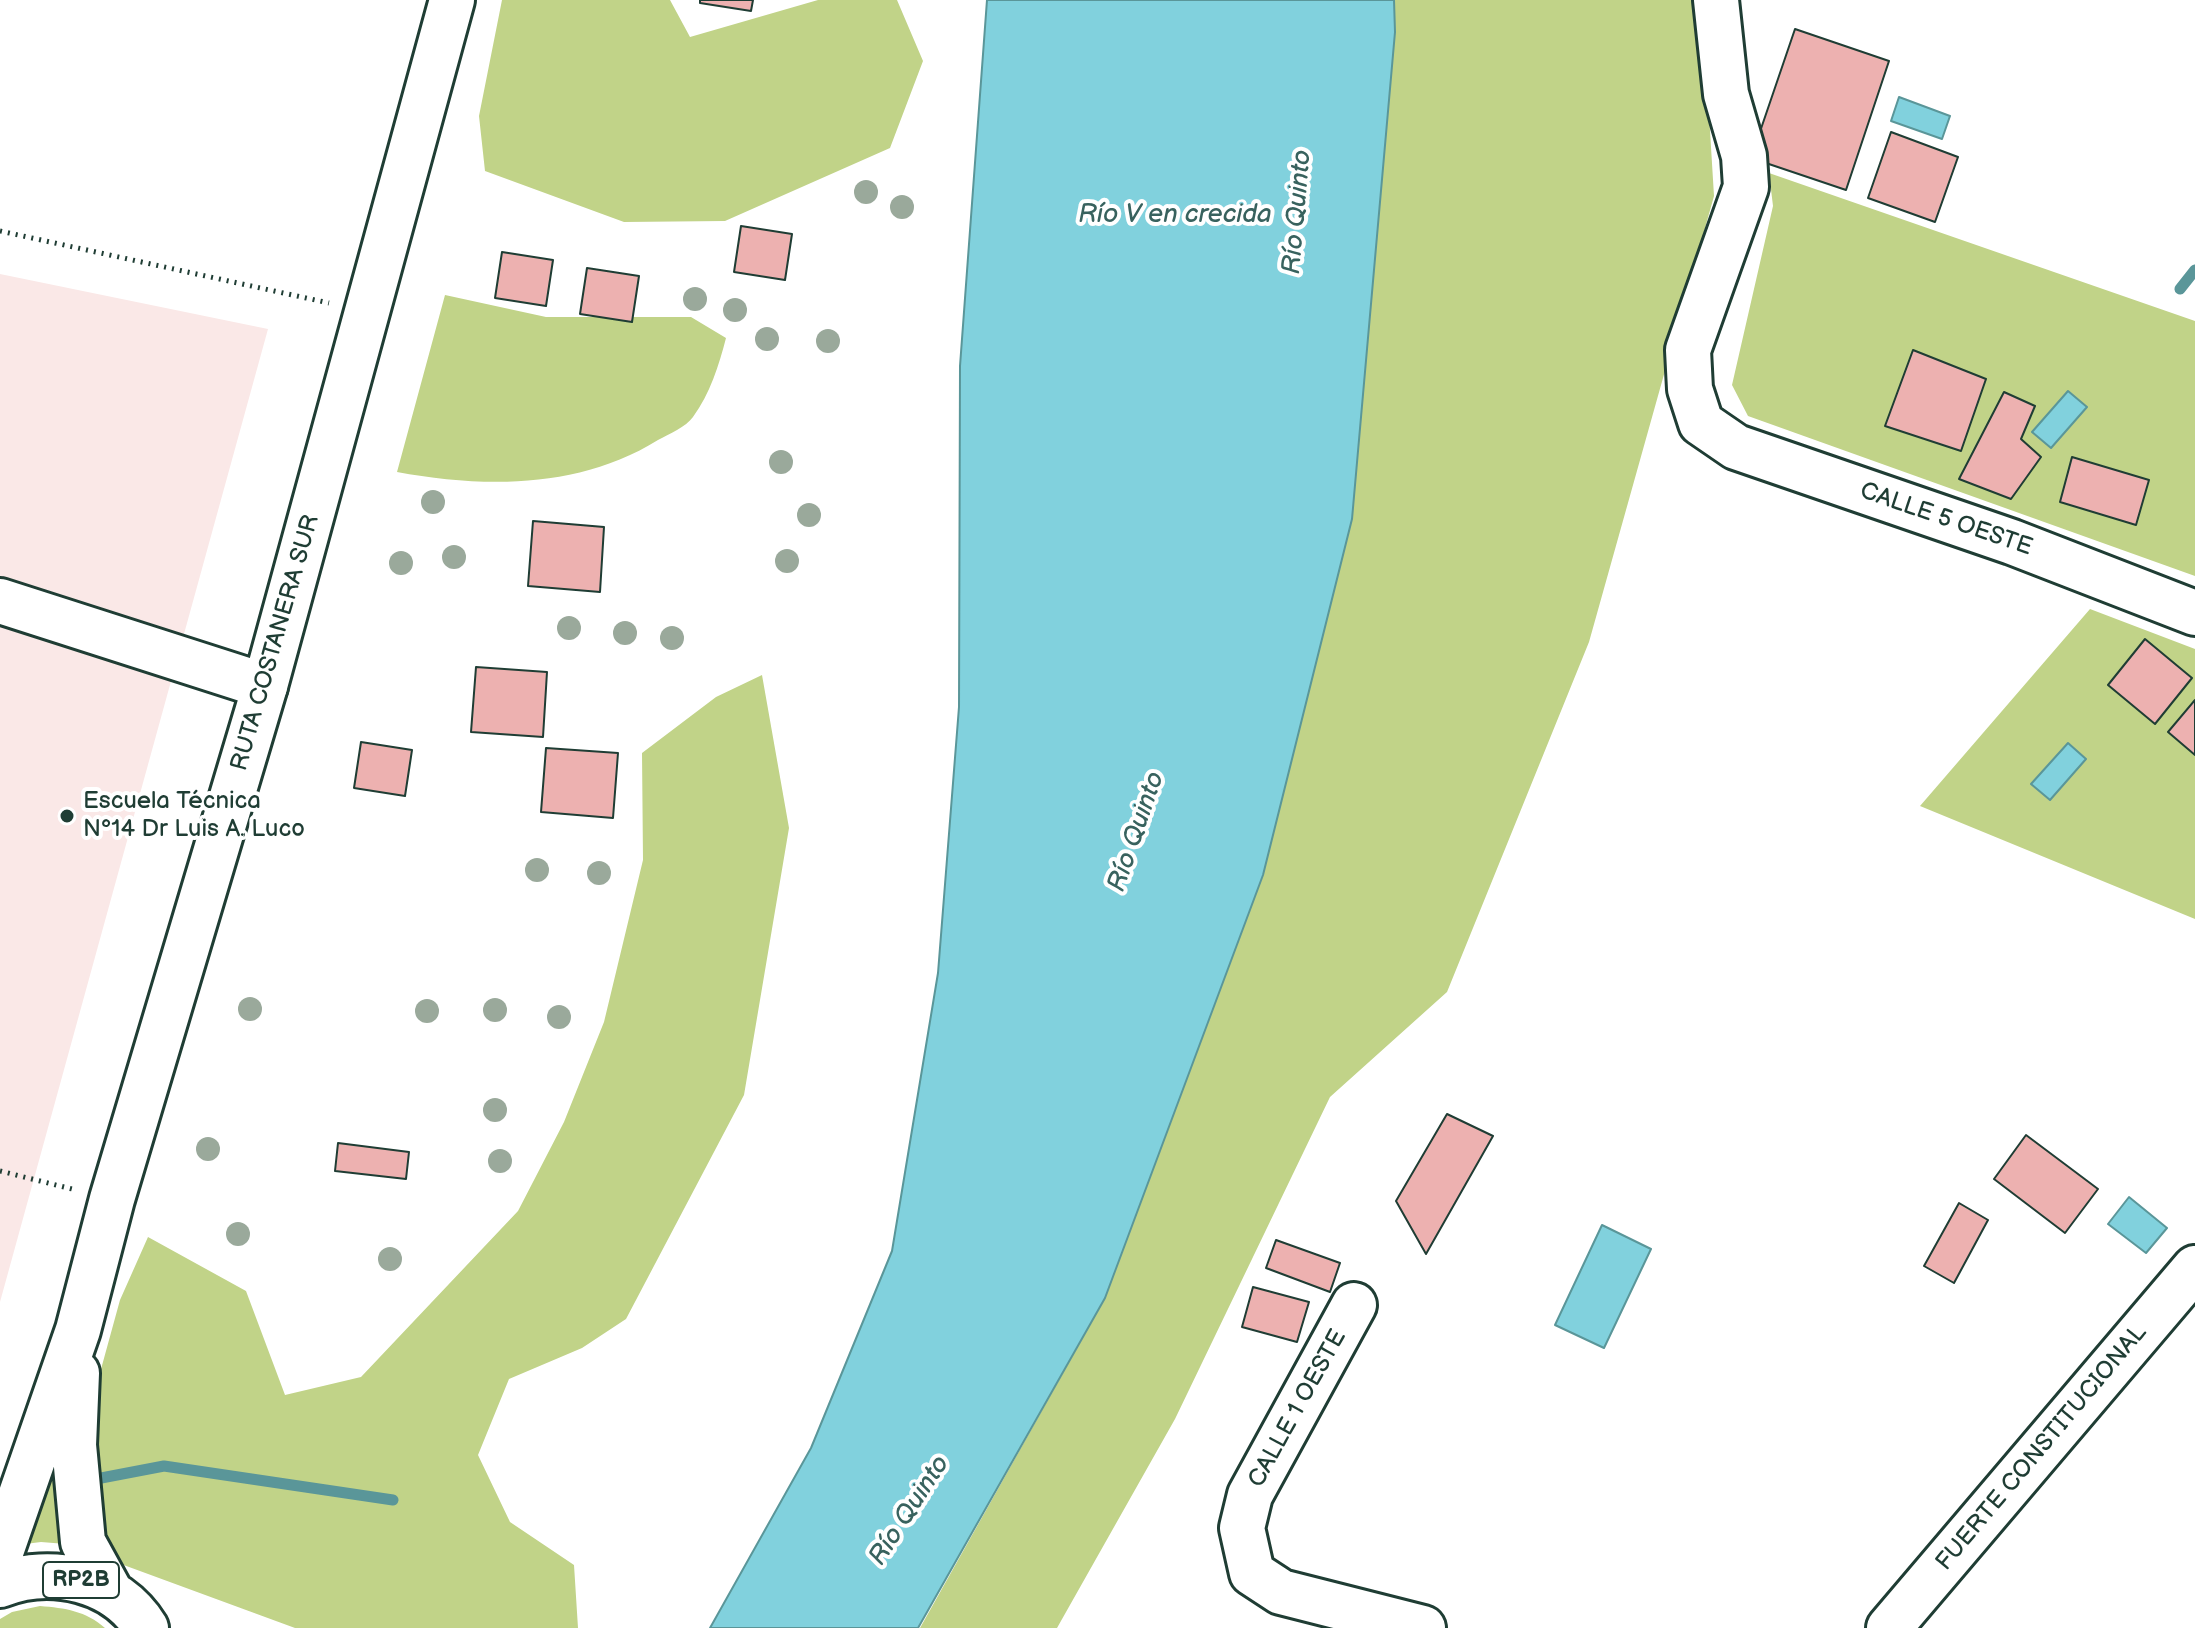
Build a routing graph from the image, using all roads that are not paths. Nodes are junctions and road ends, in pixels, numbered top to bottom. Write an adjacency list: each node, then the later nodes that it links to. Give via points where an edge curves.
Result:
1 (452, 0): 5 (main road, RUTA COSTANERA SUR)
2 (1716, 0): 4 (main road, CALLE 5 OESTE, via 1726,94 1744,156 1746,187 1688,350 1690,389 1701,423 1736,447 2012,542)
3 (0, 601): 5 (main road)
4 (2195, 613)
5 (265, 686): 8 (main road, RUTA COSTANERA SUR)
6 (2195, 1268): 14 (main road, FUERTE CONSTITUCIONAL)
7 (1354, 1305): 13 (main road, CALLE 1 OESTE, via 1250,1495 1242,1528 1248,1558 1252,1573 1281,1592)
8 (78, 1330): 9 (main road, RUTA COSTANERA SUR); 11 (main road, RUTA COSTANERA SUR, via 74,1445 83,1542)
9 (0, 1555)
10 (0, 1585): 11 (main road, RP2B, via 50,1575)
11 (111, 1593): 12 (main road, RP2B)
12 (147, 1627)
13 (1423, 1628)
14 (1889, 1628)

